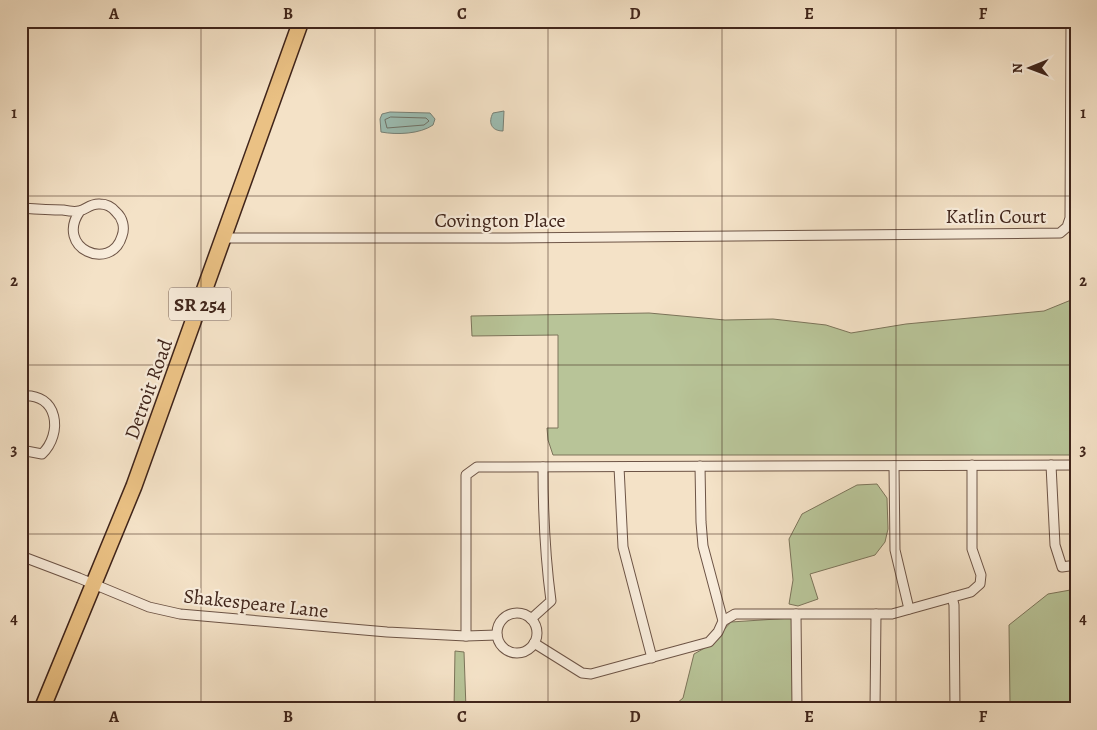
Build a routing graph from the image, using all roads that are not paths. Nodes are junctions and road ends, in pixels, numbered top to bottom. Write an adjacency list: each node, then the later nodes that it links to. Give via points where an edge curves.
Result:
1 (301, 21): 6 (main road, Detroit Road / SR 254)
2 (1071, 21): 5 (street, Katlin Court, via 1070,218 1062,231)
3 (21, 208): 4 (street)
4 (80, 211): 4 (street, via 75,217 73,232 74,239 83,250 97,255 117,247 123,234 118,213 99,204)
5 (776, 235): 6 (street, Covington Place)
6 (224, 238): 18 (main road, Detroit Road / SR 254, via 134,486)
7 (21, 396): 8 (street, via 37,397 49,404 54,425 49,444 42,454)
8 (21, 450)
9 (972, 465): 10 (street); 13 (street); 19 (street, via 972,548 981,575 980,584 971,592)
10 (1051, 465): 11 (street); 17 (street, via 1055,544 1062,567)
11 (1076, 465)
12 (700, 466): 13 (street); 15 (street); 24 (street, via 703,546)
13 (894, 466): 20 (street, via 895,550)
14 (543, 467): 15 (street); 23 (street, via 543,516 550,601); 26 (street, via 477,467 466,476)
15 (619, 467): 28 (street, via 623,547)
16 (21, 556): 18 (street, Shakespeare Lane)
17 (1076, 566)
18 (93, 584): 26 (street, Shakespeare Lane, via 149,607 198,616); 29 (main road, Detroit Road / SR 254)
19 (952, 597): 20 (street); 32 (street)
20 (909, 609): 22 (street)
21 (796, 614): 22 (street); 24 (street, via 735,614); 30 (street)
22 (876, 614): 31 (street)
23 (531, 619): 25 (street, via 512,613 501,621); 27 (street, via 536,631)
24 (723, 621): 28 (street, via 709,642)
25 (497, 635): 26 (street, Shakespeare Lane); 27 (street, via 503,647 513,652 523,652)
26 (466, 636)
27 (534, 644): 28 (street, via 582,673 591,674)
28 (652, 658)
29 (42, 709)
30 (797, 709)
31 (875, 709)
32 (955, 709)

